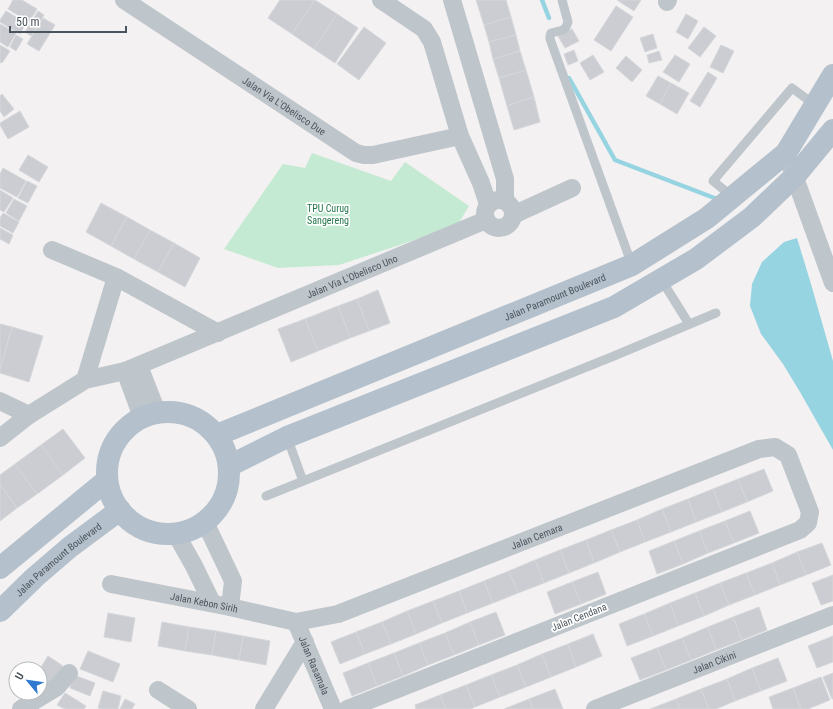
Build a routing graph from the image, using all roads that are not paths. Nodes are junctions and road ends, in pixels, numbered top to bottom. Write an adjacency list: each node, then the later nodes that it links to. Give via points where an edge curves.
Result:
1 (124, 0): 8 (street, Jalan Via L'Obelisco Due, via 356,153 373,155)
2 (381, 0): 8 (street, via 424,29 429,36)
3 (452, 0): 13 (street, via 504,179)
4 (562, 0): 15 (lane, via 568,22 563,30 551,33 550,39)
5 (833, 76): 6 (main road, Jalan Paramount Boulevard)
6 (815, 106): 9 (main road, Jalan Paramount Boulevard); 12 (lane, via 792,88 713,181)
7 (833, 130): 10 (main road)
8 (460, 136): 13 (street, via 481,183)
9 (786, 153): 10 (street); 12 (main road, Jalan Paramount Boulevard)
10 (795, 176): 17 (main road, via 752,217 696,259); 18 (street)
11 (572, 188): 13 (street, Jalan Via L'Obelisco Uno)
12 (732, 197): 15 (main road, Jalan Paramount Boulevard, via 707,218)
13 (498, 210): 21 (street, Jalan Via L'Obelisco Uno)
14 (52, 250): 16 (street)
15 (632, 265): 27 (main road, Jalan Paramount Boulevard)
16 (116, 277): 21 (street); 23 (street)
17 (662, 279): 20 (lane); 28 (main road, via 614,307)
18 (833, 284)
19 (716, 313): 20 (lane)
20 (689, 324): 33 (lane)
21 (218, 333): 22 (street, Jalan Via L'Obelisco Uno)
22 (132, 368): 23 (street, Jalan Via L'Obelisco Uno); 26 (street)
23 (84, 380): 25 (street, Jalan Via L'Obelisco Uno)
24 (0, 400): 25 (street)
25 (29, 415): 29 (street, Jalan Via L'Obelisco Uno)
26 (149, 415): 27 (main road, via 174,412 190,415 205,423); 32 (main road, via 126,428 115,443 108,461)
27 (217, 435): 31 (main road, via 225,450)
28 (287, 437): 31 (main road); 33 (lane)
29 (0, 438)
30 (775, 447): 44 (street, Jalan Cemara, via 759,448 338,614); 52 (street, Jalan Cendana, via 788,455 810,512 808,522 800,530)
31 (229, 466): 36 (main road, via 228,487 219,506)
32 (107, 480): 35 (main road); 38 (main road)
33 (303, 481): 34 (lane)
34 (266, 496)
35 (120, 510): 37 (main road, via 135,524 155,533); 42 (main road, Jalan Paramount Boulevard, via 41,572)
36 (205, 522): 37 (main road); 41 (street, via 233,581)
37 (176, 534): 40 (street)
38 (0, 568)
39 (111, 584): 40 (street, Jalan Kebon Sirih)
40 (212, 603): 41 (street, Jalan Kebon Sirih)
41 (230, 606): 44 (street, Jalan Kebon Sirih)
42 (0, 611)
43 (833, 615): 53 (street, Jalan Cikini)
44 (296, 622): 45 (street, Jalan Rasamala)
45 (305, 642): 50 (street); 51 (street, Jalan Rasamala)
46 (68, 673): 48 (street, via 57,687)
47 (158, 690): 49 (street)
48 (21, 709)
49 (188, 709)
50 (264, 709)
51 (333, 709)
52 (347, 709)
53 (595, 709)

